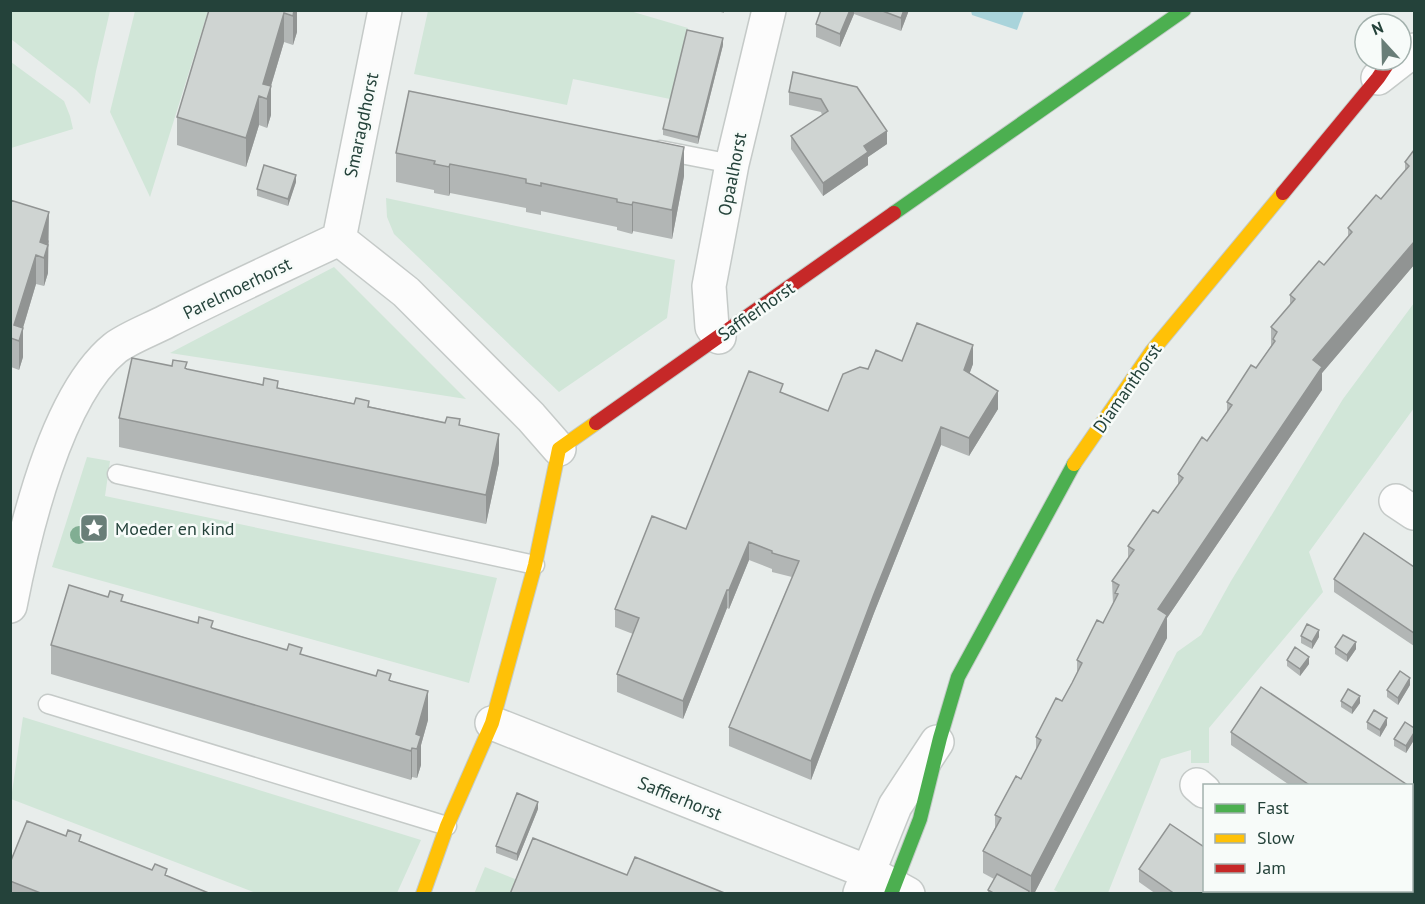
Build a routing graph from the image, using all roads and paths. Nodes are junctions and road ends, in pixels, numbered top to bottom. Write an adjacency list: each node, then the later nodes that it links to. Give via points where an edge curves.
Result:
1 (385, 10): 7 (street, Smaragdhorst)
2 (769, 10): 6 (street, Opaalhorst)
3 (1184, 10): 8 (street, Saffierhorst)
4 (1382, 72): 15 (street, Diamanthorst, via 1152,351 1071,468 958,678)
5 (641, 146): 6 (lane)
6 (732, 164): 8 (street, Opaalhorst, via 709,286 712,327)
7 (339, 239): 9 (street, via 406,292); 12 (street, Parelmoerhorst, via 115,348 88,378 52,448)
8 (719, 337): 9 (street, Saffierhorst)
9 (559, 450): 11 (street)
10 (117, 474): 11 (lane)
11 (535, 566): 14 (street)
12 (10, 606)
13 (48, 704): 16 (lane)
14 (492, 723): 16 (street); 17 (street, Saffierhorst)
15 (940, 738): 17 (street, Diamanthorst, via 895,806)
16 (447, 826): 18 (street)
17 (884, 888)
18 (423, 894)

